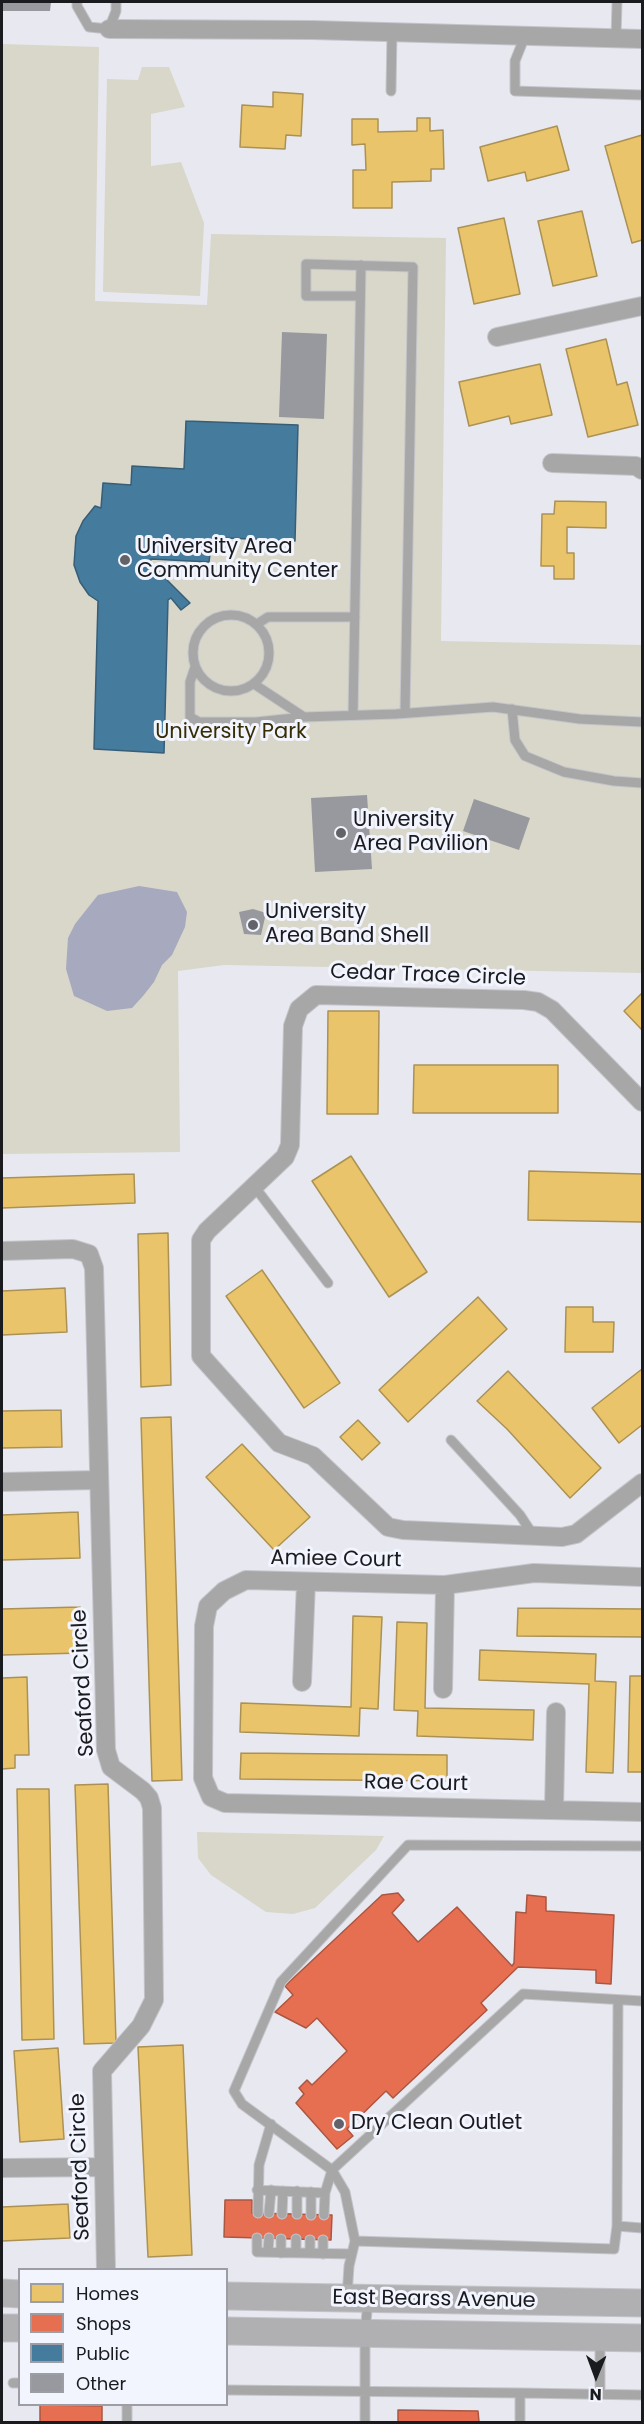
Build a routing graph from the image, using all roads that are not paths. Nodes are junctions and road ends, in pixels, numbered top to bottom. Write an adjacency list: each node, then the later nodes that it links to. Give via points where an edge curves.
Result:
1 (77, 2): 4 (lane, via 89,27)
2 (116, 2): 4 (lane)
3 (617, 2): 7 (lane)
4 (109, 29): 5 (street)
5 (392, 32): 6 (street); 9 (lane)
6 (525, 36): 7 (street); 10 (lane, via 514,61 515,92)
7 (616, 38): 8 (street)
8 (642, 39)
9 (391, 91)
10 (642, 95)
11 (361, 265): 12 (lane); 12 (lane, via 306,264 306,296); 22 (lane, via 413,267)
12 (360, 296): 17 (lane)
13 (642, 306): 14 (street)
14 (497, 337)
15 (552, 463): 16 (street, via 636,466)
16 (642, 470)
17 (355, 617): 18 (lane, via 268,617); 23 (lane)
18 (257, 624): 19 (lane, via 234,614 209,621 194,642); 20 (lane, via 268,644 269,655 267,666)
19 (195, 667): 20 (lane, via 210,685 220,690 232,691); 24 (lane, via 190,682 190,717 199,722)
20 (254, 684): 24 (lane)
21 (512, 709): 22 (lane); 25 (lane, via 580,719); 26 (lane, via 515,740 525,756 564,772)
22 (405, 713): 23 (lane)
23 (353, 715): 24 (lane)
24 (304, 717)
25 (642, 722)
26 (642, 783)
27 (642, 1102): 28 (street, Cedar Trace Circle, via 552,1010 538,1002 316,995 299,1009 293,1026 290,1145 285,1157)
28 (254, 1186): 30 (lane); 35 (street, Cedar Trace Circle, via 201,1240 201,1356 209,1367 279,1443 313,1456 388,1527)
29 (2, 1251): 32 (street, Seaford Circle, via 73,1249 89,1254 94,1268)
30 (328, 1283)
31 (450, 1440): 35 (lane, via 520,1515)
32 (98, 1480): 33 (street); 49 (street, Seaford Circle, via 107,1759 111,1767 149,1798 152,1808 154,2000 141,2026 102,2071)
33 (2, 1482)
34 (642, 1483): 35 (street, Cedar Trace Circle, via 576,1534)
35 (533, 1535)
36 (642, 1577): 38 (street, Amiee Court, via 534,1573)
37 (306, 1582): 38 (street, Amiee Court); 39 (street); 42 (street, Amiee Court, via 246,1580 224,1591 208,1606 204,1626)
38 (445, 1585): 40 (street)
39 (302, 1682)
40 (443, 1689)
41 (556, 1712): 43 (street)
42 (203, 1778): 43 (street, Rae Court, via 211,1797 225,1803)
43 (554, 1810): 44 (street, Rae Court)
44 (642, 1812)
45 (642, 1846): 48 (lane, via 408,1845 281,1982 234,2091 242,2104)
46 (618, 2000): 47 (lane); 51 (lane, via 523,1994); 64 (lane)
47 (642, 2001)
48 (271, 2124): 51 (lane); 52 (lane, via 259,2165)
49 (103, 2167): 50 (street); 79 (street, Seaford Circle)
50 (2, 2168)
51 (332, 2170): 57 (lane); 72 (lane, via 345,2192)
52 (257, 2190): 53 (lane); 58 (lane)
53 (271, 2190): 54 (lane); 59 (lane)
54 (283, 2191): 55 (lane); 60 (lane)
55 (297, 2192): 56 (lane); 61 (lane)
56 (311, 2192): 57 (lane); 62 (lane)
57 (326, 2193): 63 (lane)
58 (258, 2213)
59 (269, 2213)
60 (282, 2214)
61 (297, 2214)
62 (311, 2215)
63 (324, 2215)
64 (616, 2226): 65 (lane); 72 (lane, via 614,2249)
65 (642, 2228)
66 (257, 2238): 73 (lane, via 257,2252)
67 (269, 2238): 73 (lane)
68 (281, 2239): 74 (lane)
69 (296, 2239): 75 (lane)
70 (310, 2240): 76 (lane)
71 (323, 2240): 77 (lane)
72 (355, 2241): 78 (lane)
73 (268, 2252): 74 (lane)
74 (281, 2253): 75 (lane)
75 (296, 2253): 76 (lane)
76 (310, 2253): 77 (lane)
77 (323, 2254): 78 (lane)
78 (351, 2254): 83 (lane)
79 (106, 2268)
80 (2, 2294): 81 (main road)
81 (18, 2294)
82 (228, 2296): 83 (main road, East Bearss Avenue)
83 (358, 2299): 84 (main road, East Bearss Avenue); 88 (lane)
84 (642, 2303)
85 (2, 2328): 86 (main road)
86 (18, 2328)
87 (228, 2331): 88 (main road, East Bearss Avenue)
88 (365, 2333): 89 (main road, East Bearss Avenue); 92 (lane)
89 (600, 2337): 90 (main road, East Bearss Avenue); 94 (lane)
90 (642, 2338)
91 (228, 2390): 92 (lane)
92 (365, 2390): 93 (lane); 98 (lane)
93 (520, 2394): 94 (lane); 99 (lane)
94 (600, 2394): 95 (lane)
95 (642, 2395)
96 (127, 2406): 97 (lane)
97 (127, 2422)
98 (365, 2422)
99 (520, 2422)

